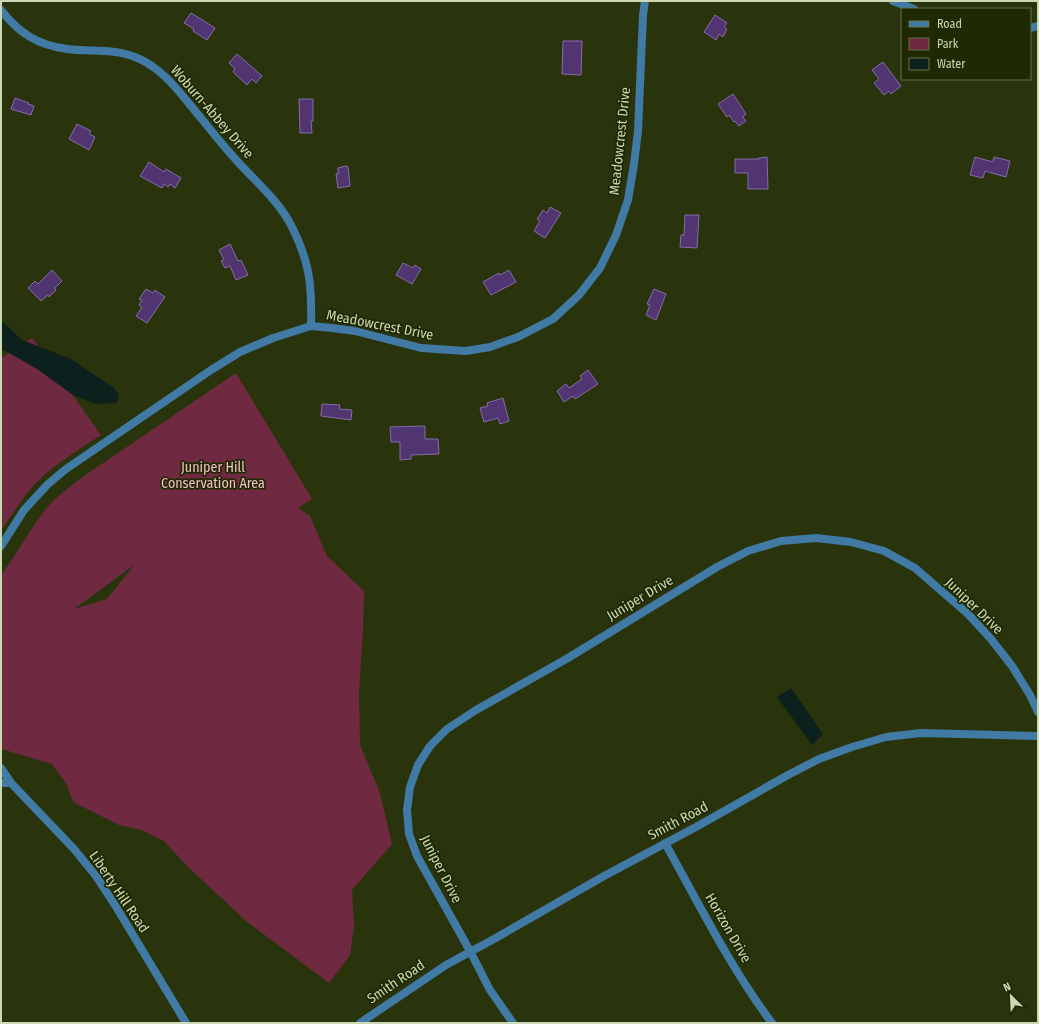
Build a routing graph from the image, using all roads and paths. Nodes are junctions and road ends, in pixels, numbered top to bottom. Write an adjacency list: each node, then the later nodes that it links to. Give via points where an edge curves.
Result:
1 (645, 1): 5 (street, Meadowcrest Drive, via 638,131 628,200 616,235 600,268 579,296 553,319 524,335 490,347 466,350 421,348 355,331)
2 (893, 1): 3 (street)
3 (911, 8)
4 (1, 10): 5 (street, Woburn-Abbey Drive, via 14,26 34,40 67,49 114,51 136,57 156,69 173,85 226,149 280,207 292,226 308,269 312,292)
5 (311, 326): 6 (street, Meadowcrest Drive, via 240,352 66,469 24,510)
6 (1, 546)
7 (1038, 712): 13 (street, Juniper Drive, via 1012,666 992,639 968,614 915,568 884,552 851,542 816,538 781,541 748,551 476,710 447,729 430,746 418,765 410,787 407,810 409,834 417,856)
8 (1038, 736): 12 (street, Smith Road, via 921,733 879,739 819,759)
9 (1, 768): 11 (street, Liberty Hill Road)
10 (1, 783): 11 (street)
11 (11, 783): 14 (street, Liberty Hill Road, via 96,876)
12 (665, 844): 13 (street, Smith Road); 17 (street, Horizon Drive, via 728,957)
13 (470, 951): 15 (street, Smith Road); 16 (street, Juniper Drive, via 490,990)
14 (186, 1023)
15 (360, 1023)
16 (513, 1023)
17 (772, 1023)

